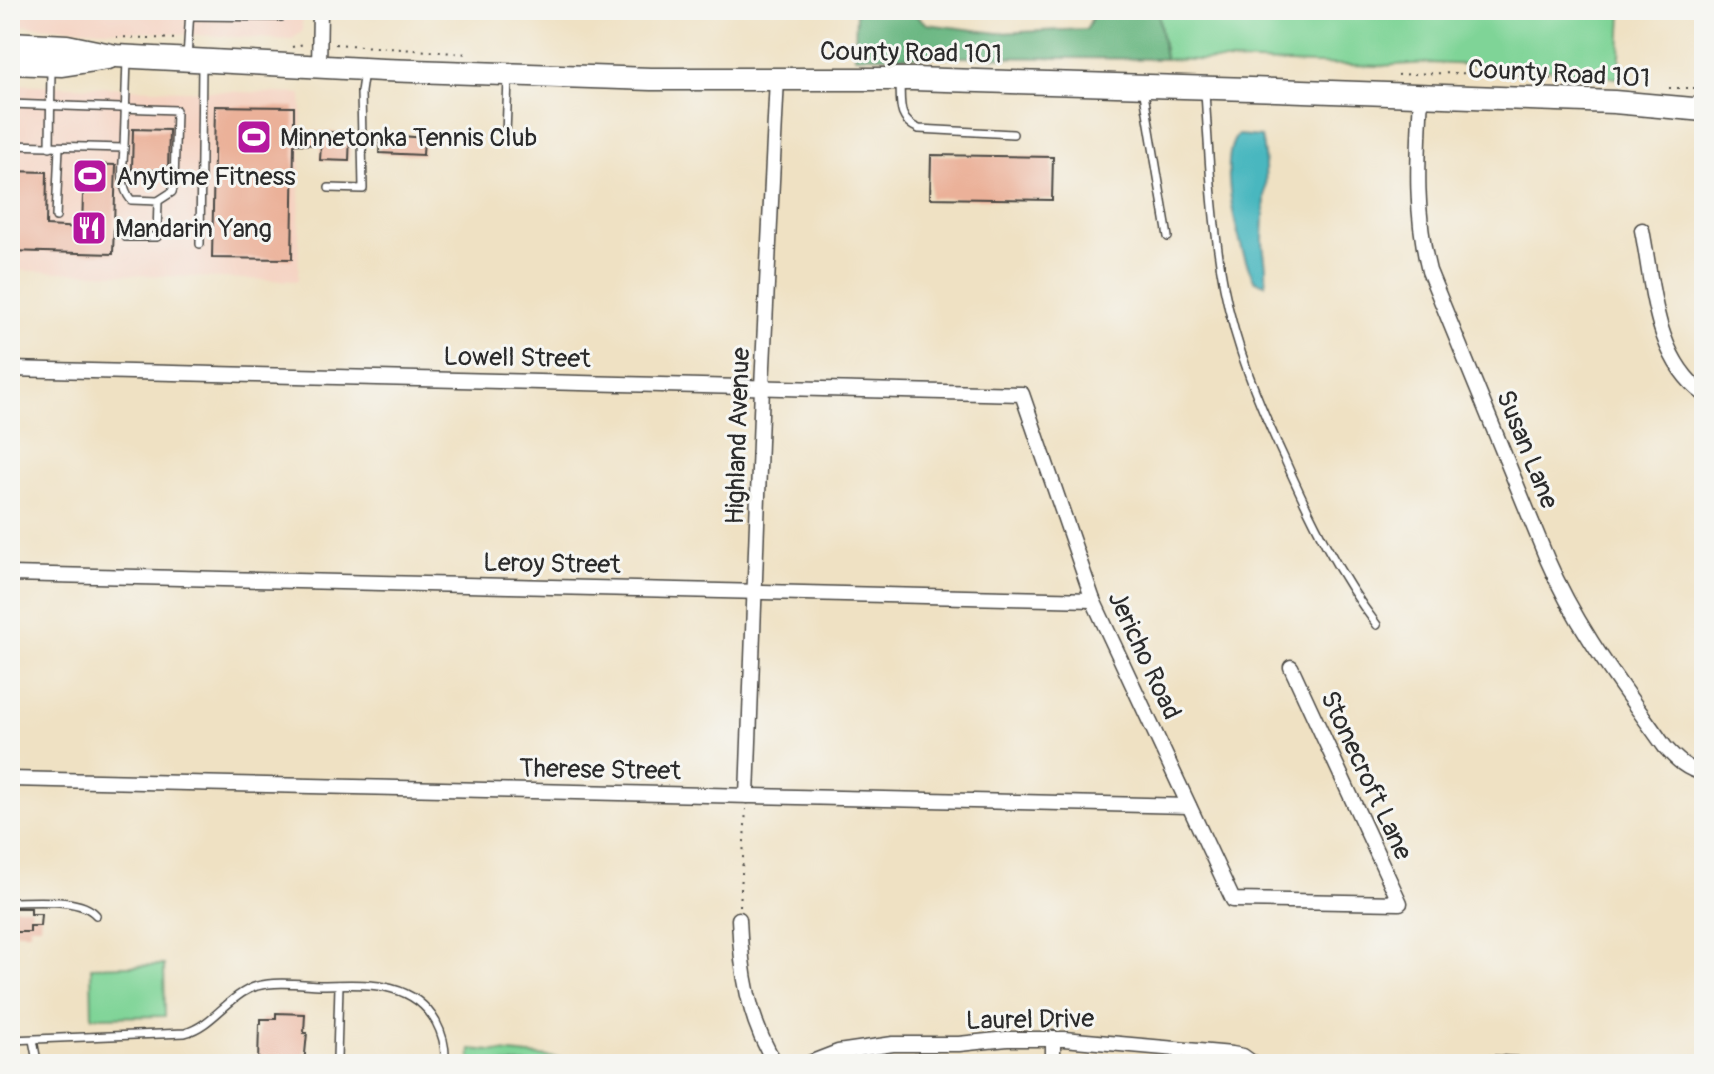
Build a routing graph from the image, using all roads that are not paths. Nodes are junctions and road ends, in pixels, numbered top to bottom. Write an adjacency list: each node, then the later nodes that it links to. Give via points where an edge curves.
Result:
1 (320, 11): 2 (lane, via 281,17); 8 (street)
2 (190, 13): 5 (lane)
3 (10, 43): 4 (main road, County Road 101)
4 (118, 50): 5 (main road, County Road 101); 7 (main road, County Road 101, via 85,63); 18 (lane)
5 (192, 54): 8 (main road, County Road 101); 32 (lane)
6 (10, 63): 7 (main road, County Road 101)
7 (51, 65): 17 (lane)
8 (319, 67): 9 (main road, County Road 101)
9 (364, 69): 10 (main road, County Road 101); 26 (lane, via 363,189)
10 (508, 74): 11 (main road, County Road 101); 21 (lane)
11 (777, 78): 12 (main road, County Road 101); 34 (street, Highland Avenue)
12 (900, 79): 13 (main road, County Road 101); 20 (lane, via 901,115 909,125)
13 (1143, 86): 14 (main road, County Road 101); 31 (lane)
14 (1204, 88): 15 (main road, County Road 101); 40 (lane, via 1220,255 1236,342 1311,518 1341,575)
15 (1421, 95): 19 (main road, County Road 101); 42 (street, Susan Lane, via 1417,208 1429,271 1547,559 1586,636 1665,747 1678,761)
16 (10, 104): 17 (lane)
17 (51, 106): 18 (lane); 23 (lane)
18 (126, 109): 25 (lane); 27 (lane, via 176,110 174,185)
19 (1704, 110)
20 (1013, 134)
21 (506, 135)
22 (10, 145): 23 (lane)
23 (50, 147): 24 (lane)
24 (59, 147): 25 (lane); 28 (lane)
25 (124, 148): 27 (lane, via 126,194 131,200)
26 (329, 188)
27 (158, 201): 30 (lane, via 157,237)
28 (56, 217)
29 (1642, 230): 36 (street, via 1667,346)
30 (125, 237)
31 (1168, 237)
32 (200, 244)
33 (10, 369): 34 (street, Lowell Street)
34 (762, 387): 35 (street, Lowell Street); 38 (street, Highland Avenue)
35 (1022, 394): 39 (street, Jericho Road)
36 (1704, 394)
37 (10, 574): 38 (street, Leroy Street)
38 (755, 592): 39 (street, Leroy Street); 44 (street, Highland Avenue)
39 (1093, 600): 45 (street, Jericho Road)
40 (1377, 625)
41 (1291, 667): 46 (street, Stonecroft Lane, via 1400,903)
42 (1704, 773)
43 (10, 779): 44 (street, Therese Street)
44 (747, 796): 45 (street, Therese Street)
45 (1189, 806): 46 (street, Jericho Road, via 1233,900)
46 (1264, 900)
47 (10, 902): 48 (lane, via 78,905)
48 (96, 915)
49 (739, 919): 59 (street, via 749,1003)
50 (339, 985): 53 (lane, via 254,987 206,1024 185,1033); 54 (lane); 58 (lane, via 387,987 415,997 439,1028)
51 (1053, 1038): 56 (street, Laurel Drive, via 1232,1054); 60 (street, Laurel Drive, via 893,1044 838,1052); 61 (street)
52 (10, 1040): 53 (lane)
53 (33, 1040): 57 (lane)
54 (337, 1059)
55 (1464, 1062): 62 (street)
56 (1254, 1063)
57 (41, 1064)
58 (445, 1064)
59 (776, 1064)
60 (807, 1064)
61 (1053, 1064)
62 (1517, 1064)

